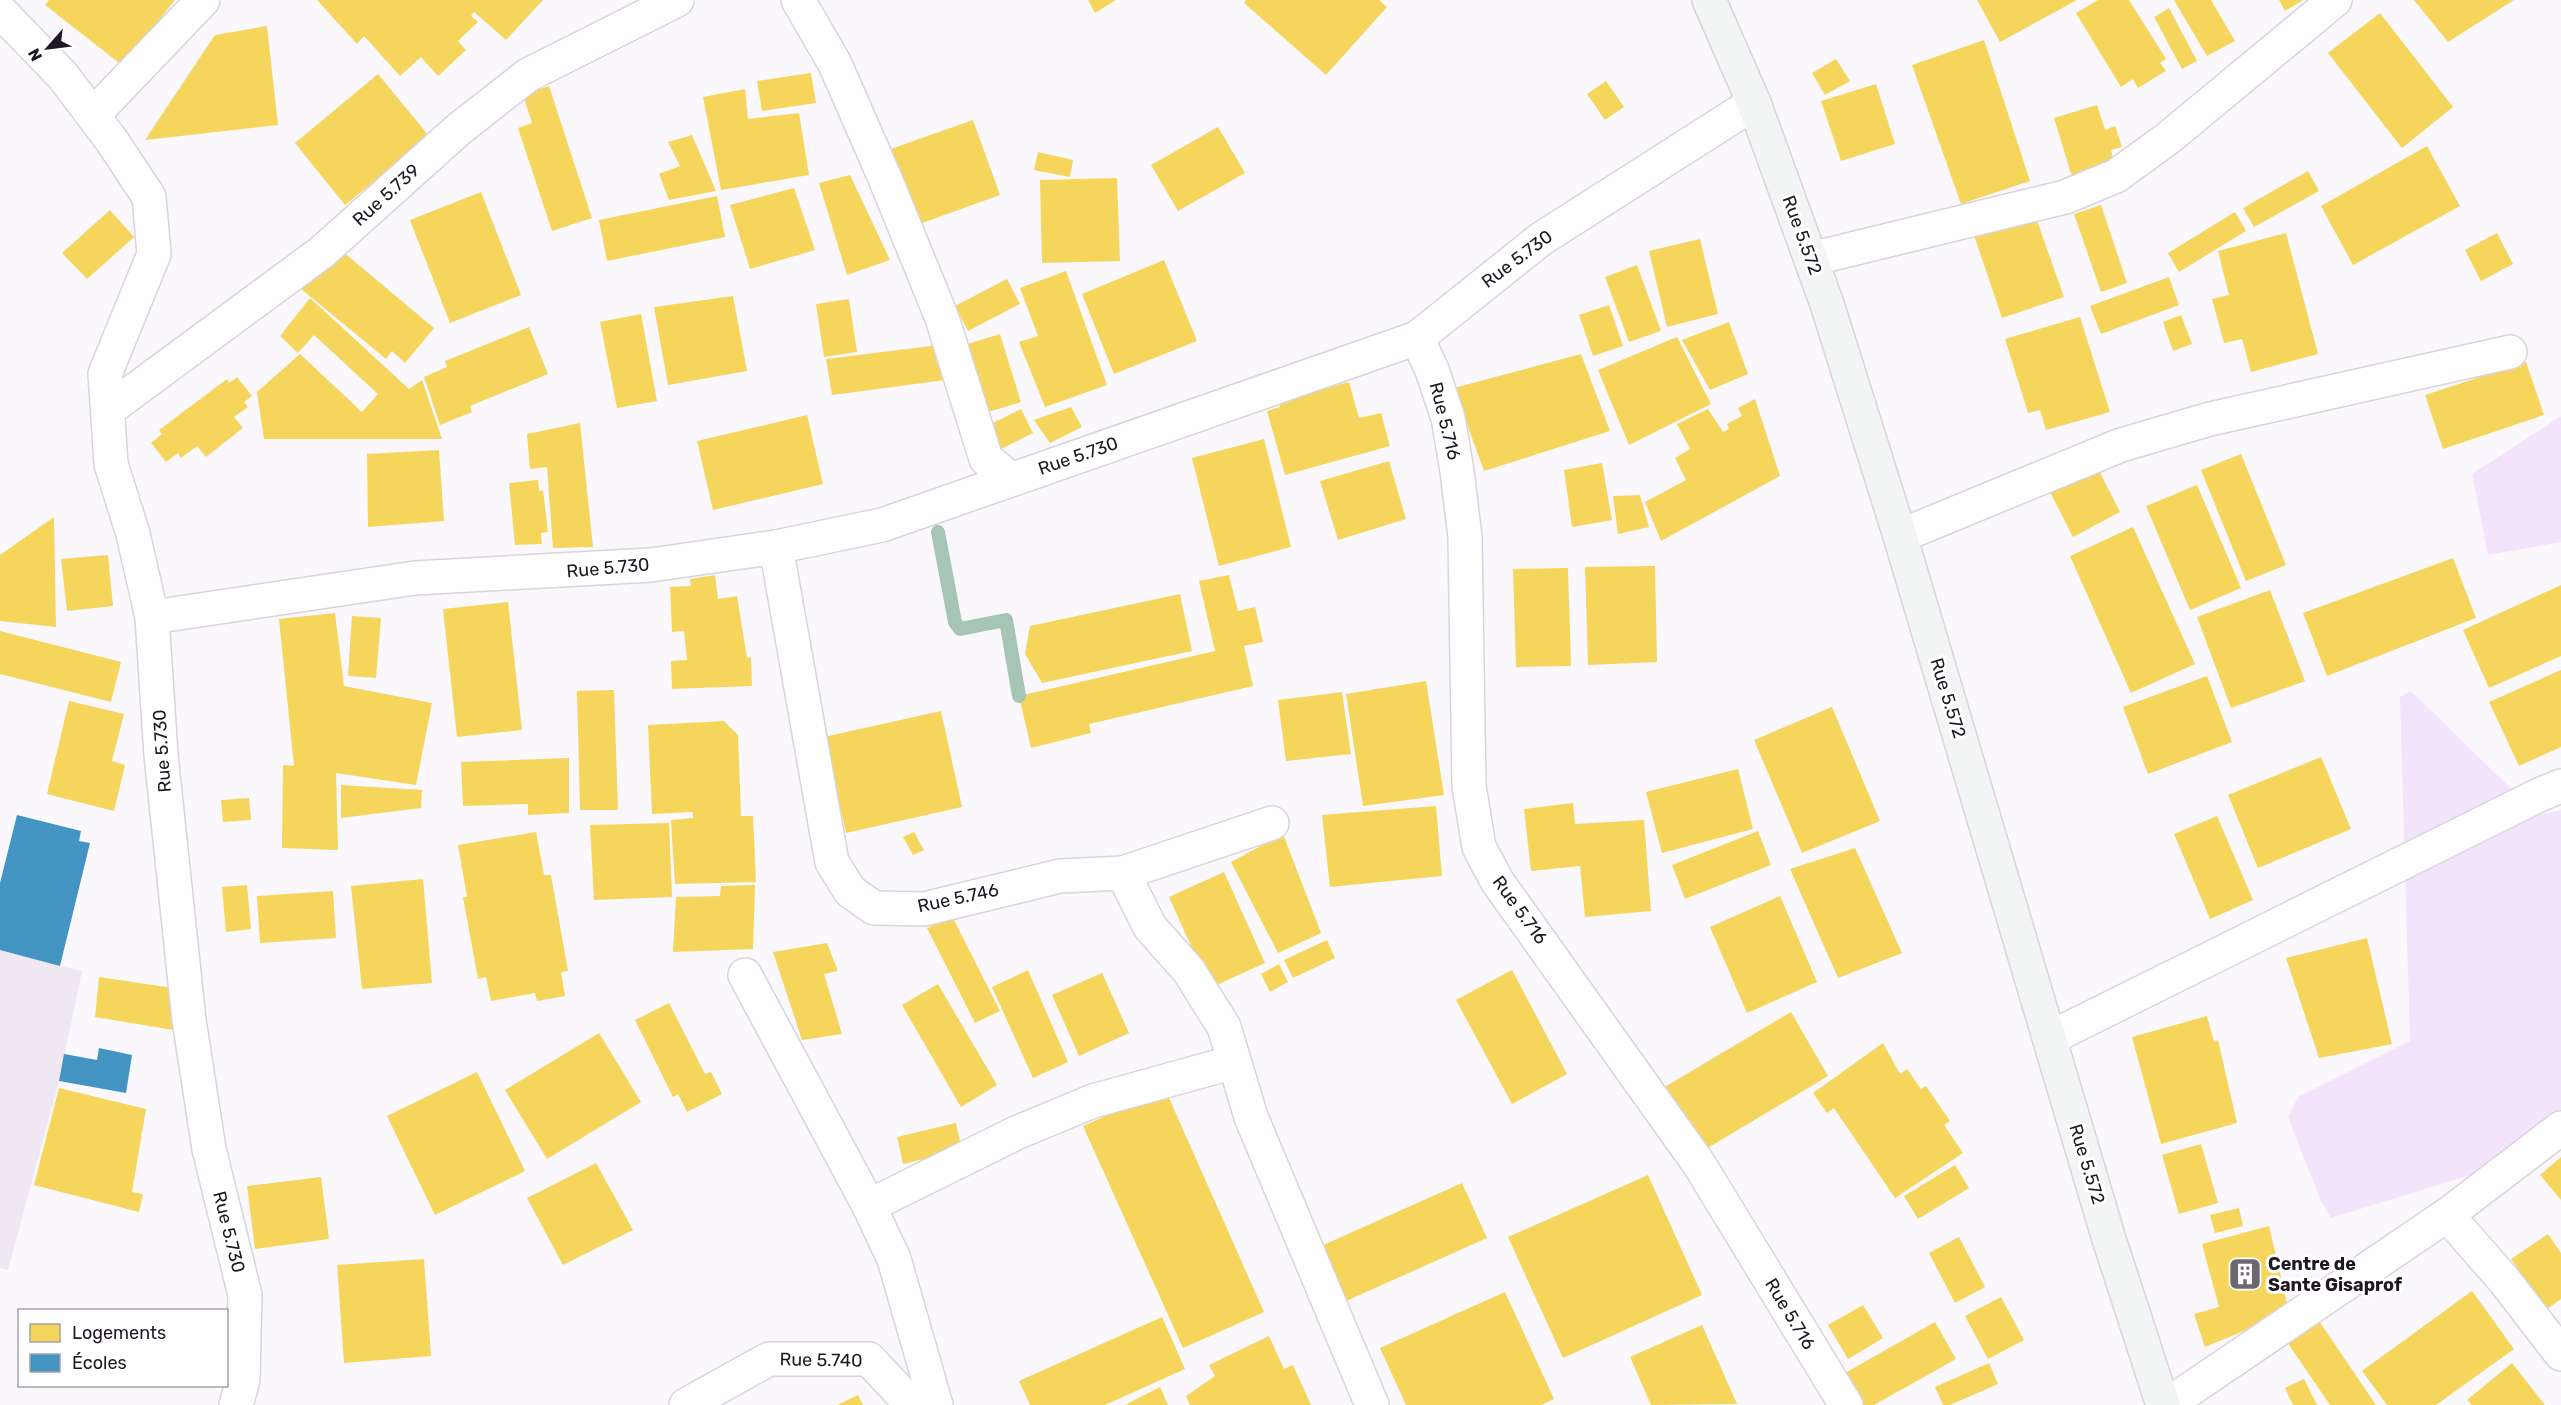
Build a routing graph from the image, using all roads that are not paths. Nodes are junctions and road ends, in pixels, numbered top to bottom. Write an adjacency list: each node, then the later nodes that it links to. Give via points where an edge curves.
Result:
1 (203, 0): 8 (street)
2 (677, 0): 12 (street, Rue 5.739, via 528,75 459,129 322,252)
3 (798, 0): 13 (street, via 835,64 889,187 942,318 986,459)
4 (1709, 0): 7 (street, Rue 5.572)
5 (2335, 0): 9 (street, via 2116,176 2065,197)
6 (0, 11): 8 (street, via 63,76)
7 (1754, 103): 9 (street, Rue 5.572); 10 (street, Rue 5.730, via 1541,239)
8 (93, 115): 12 (street, via 149,197 154,254 105,374)
9 (1811, 260): 14 (street, Rue 5.572)
10 (1417, 338): 13 (street, Rue 5.730); 32 (street, Rue 5.716, via 1448,418 1457,471 1464,537 1470,786 1479,847 1497,881 1699,1164)
11 (2510, 352): 14 (street, via 2210,419 2121,445)
12 (108, 410): 16 (street, via 111,464 133,534)
13 (1011, 479): 15 (street, Rue 5.730, via 882,525)
14 (1900, 536): 21 (street, Rue 5.572)
15 (776, 547): 16 (street, Rue 5.730, via 651,565 415,578); 19 (street, Rue 5.746, via 832,862 850,891 874,908 924,909 1060,876)
16 (152, 617): 27 (street, Rue 5.730, via 161,754 189,1020 209,1149 245,1295 243,1380)
17 (2561, 786): 21 (street)
18 (1272, 823): 19 (street, Rue 5.746)
19 (1123, 873): 22 (street, via 1150,927 1189,971 1224,1027)
20 (745, 975): 24 (street)
21 (2049, 1038): 33 (street, Rue 5.572)
22 (1234, 1062): 24 (street, via 1093,1101 1016,1132); 31 (street, via 1251,1117)
23 (2561, 1128): 25 (street)
24 (869, 1206): 30 (street, via 894,1259)
25 (2447, 1215): 26 (street); 33 (street)
26 (2561, 1354)
27 (236, 1405)
28 (686, 1405): 29 (street, Rue 5.740, via 769,1359 869,1359)
29 (912, 1405)
30 (936, 1405)
31 (1371, 1405)
32 (1845, 1405)
33 (2165, 1405)

